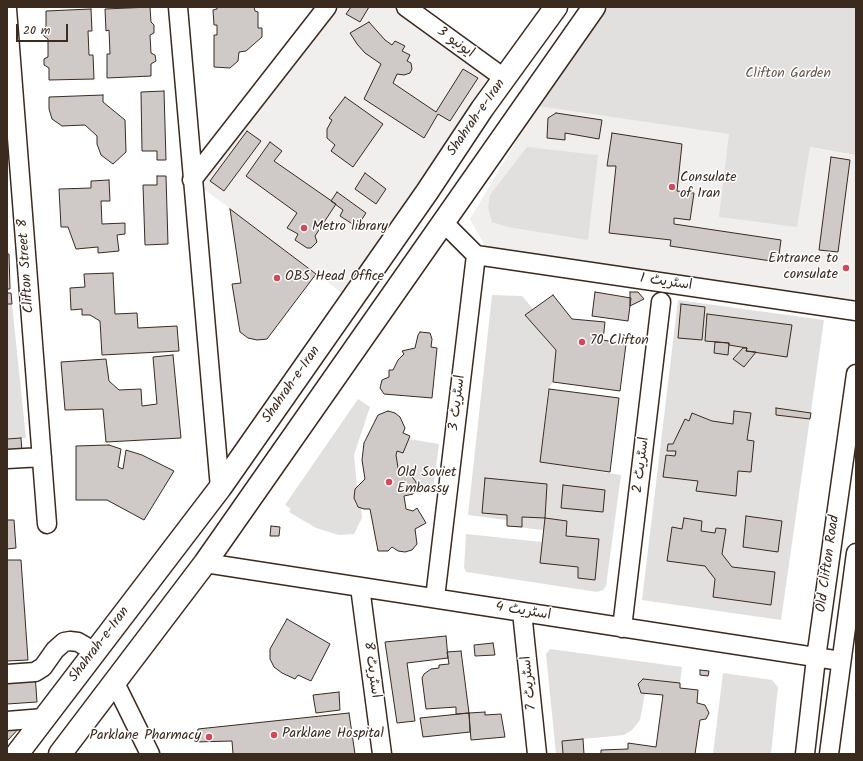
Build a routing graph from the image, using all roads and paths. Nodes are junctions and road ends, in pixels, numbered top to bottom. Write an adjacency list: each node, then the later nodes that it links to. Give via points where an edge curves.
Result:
1 (178, 7): 11 (street)
2 (326, 7): 11 (street)
3 (406, 7): 8 (street, ایونیو 3)
4 (556, 7): 8 (main road, Shahrah-e-Iran)
5 (594, 7): 10 (main road)
6 (7, 9): 7 (street, Clifton Street 8)
7 (9, 44): 17 (street, Clifton Street 8)
8 (504, 78): 9 (main road, Shahrah-e-Iran)
9 (455, 149): 10 (main road); 19 (main road, Shahrah-e-Iran)
10 (481, 167): 12 (main road)
11 (192, 180): 19 (street)
12 (443, 222): 13 (street); 22 (main road)
13 (476, 255): 15 (street, اسٹریٹ 1); 24 (street, اسٹریٹ 3)
14 (661, 302): 26 (street, اسٹریٹ 2)
15 (856, 311)
16 (856, 374): 28 (street, Old Clifton Road)
17 (42, 457): 18 (street); 20 (street, Clifton Street 8)
18 (7, 459)
19 (220, 488): 27 (main road, Shahrah-e-Iran)
20 (47, 524)
21 (856, 553): 29 (street, Old Clifton Road)
22 (204, 562): 23 (street, اسٹریٹ 4); 31 (main road)
23 (360, 587): 24 (street, اسٹریٹ 4); 37 (street, اسٹریٹ 8)
24 (435, 598): 25 (street, اسٹریٹ 4)
25 (522, 612): 26 (street, اسٹریٹ 4); 38 (street, اسٹریٹ 7)
26 (622, 628): 28 (street, اسٹریٹ 4)
27 (95, 652): 30 (street, via 78,642 64,642 43,667 35,672); 32 (main road, Shahrah-e-Iran)
28 (816, 658): 29 (street, اسٹریٹ 4); 39 (street, Old Clifton Road)
29 (841, 661): 40 (street, Old Clifton Road)
30 (7, 674)
31 (115, 682): 35 (main road); 36 (street)
32 (44, 718): 33 (street); 34 (main road, Shahrah-e-Iran)
33 (7, 721)
34 (17, 754)
35 (60, 754)
36 (150, 754)
37 (382, 754)
38 (537, 754)
39 (805, 754)
40 (830, 754)

